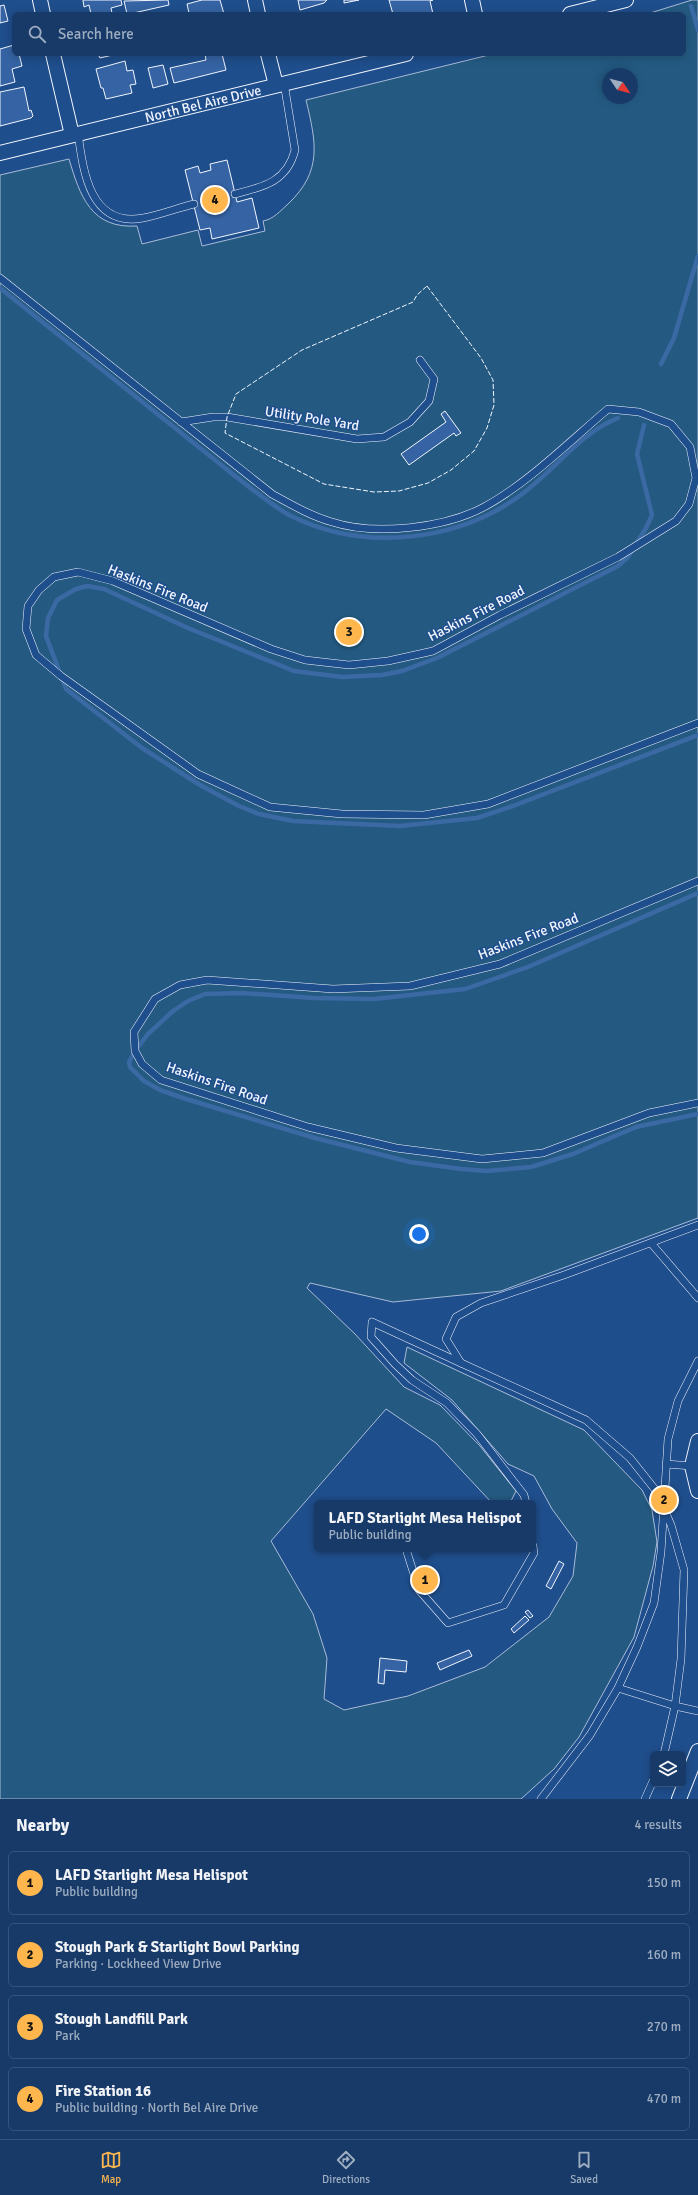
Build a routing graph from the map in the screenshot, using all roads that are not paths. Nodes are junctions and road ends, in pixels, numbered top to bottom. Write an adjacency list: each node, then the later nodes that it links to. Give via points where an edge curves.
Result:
1 (40, 0): 5 (street)
2 (255, 0): 6 (street)
3 (472, 0): 7 (street)
4 (626, 0): 8 (street)
5 (43, 12)
6 (258, 12)
7 (475, 12)
8 (578, 12)
9 (54, 56): 13 (street)
10 (269, 56): 12 (street)
11 (398, 56): 12 (street, North Bel Aire Drive)
12 (280, 84): 13 (street, North Bel Aire Drive); 15 (lane, via 295,150 292,161 278,178 264,186)
13 (75, 134): 14 (street, North Bel Aire Drive); 16 (lane, via 93,196 106,213 142,219)
14 (0, 153)
15 (235, 194)
16 (194, 204)
17 (0, 278): 19 (lane, Haskins Fire Road)
18 (420, 360): 19 (lane, Utility Pole Yard, via 434,379 429,401 410,422 384,437 357,440 227,417)
19 (181, 422): 20 (lane, Haskins Fire Road, via 278,497 333,523 361,528 432,526 484,508 525,479 608,409 639,412 671,424 690,447 696,478 689,504 676,521 658,534 433,651 388,662 349,664 305,660 272,649 113,581 78,572 54,577 39,590 28,606 26,629 36,655 61,676 198,774 270,806 342,814 424,815 488,804)
20 (698, 723)
21 (698, 880): 22 (lane, Haskins Fire Road, via 500,964 410,986 333,989 207,980 180,985 155,999 134,1032 135,1051 142,1064 161,1080 308,1127 396,1148 482,1159 543,1153 649,1113)
22 (698, 1103)
23 (698, 1225): 24 (lane)
24 (651, 1243): 25 (lane); 27 (lane, via 481,1303 456,1317 446,1339)
25 (698, 1298)
26 (698, 1361): 29 (lane, via 678,1401 668,1439)
27 (461, 1363): 32 (lane, via 372,1322 371,1337 400,1370 447,1403 477,1434); 33 (lane, via 586,1420 630,1458 657,1492)
28 (698, 1441): 30 (street)
29 (666, 1464): 30 (lane); 33 (lane)
30 (692, 1466): 31 (street)
31 (698, 1491)
32 (525, 1500)
33 (664, 1508): 36 (lane, via 654,1603); 37 (lane, via 684,1570 681,1659)
34 (407, 1552): 35 (lane, via 419,1590 448,1623 504,1605)
35 (534, 1552)
36 (618, 1688): 37 (lane); 42 (lane, via 590,1735)
37 (675, 1706): 38 (lane); 39 (lane)
38 (698, 1711)
39 (665, 1751)
40 (698, 1751): 44 (street)
41 (650, 1787): 43 (lane)
42 (541, 1799)
43 (645, 1799)
44 (679, 1799)

